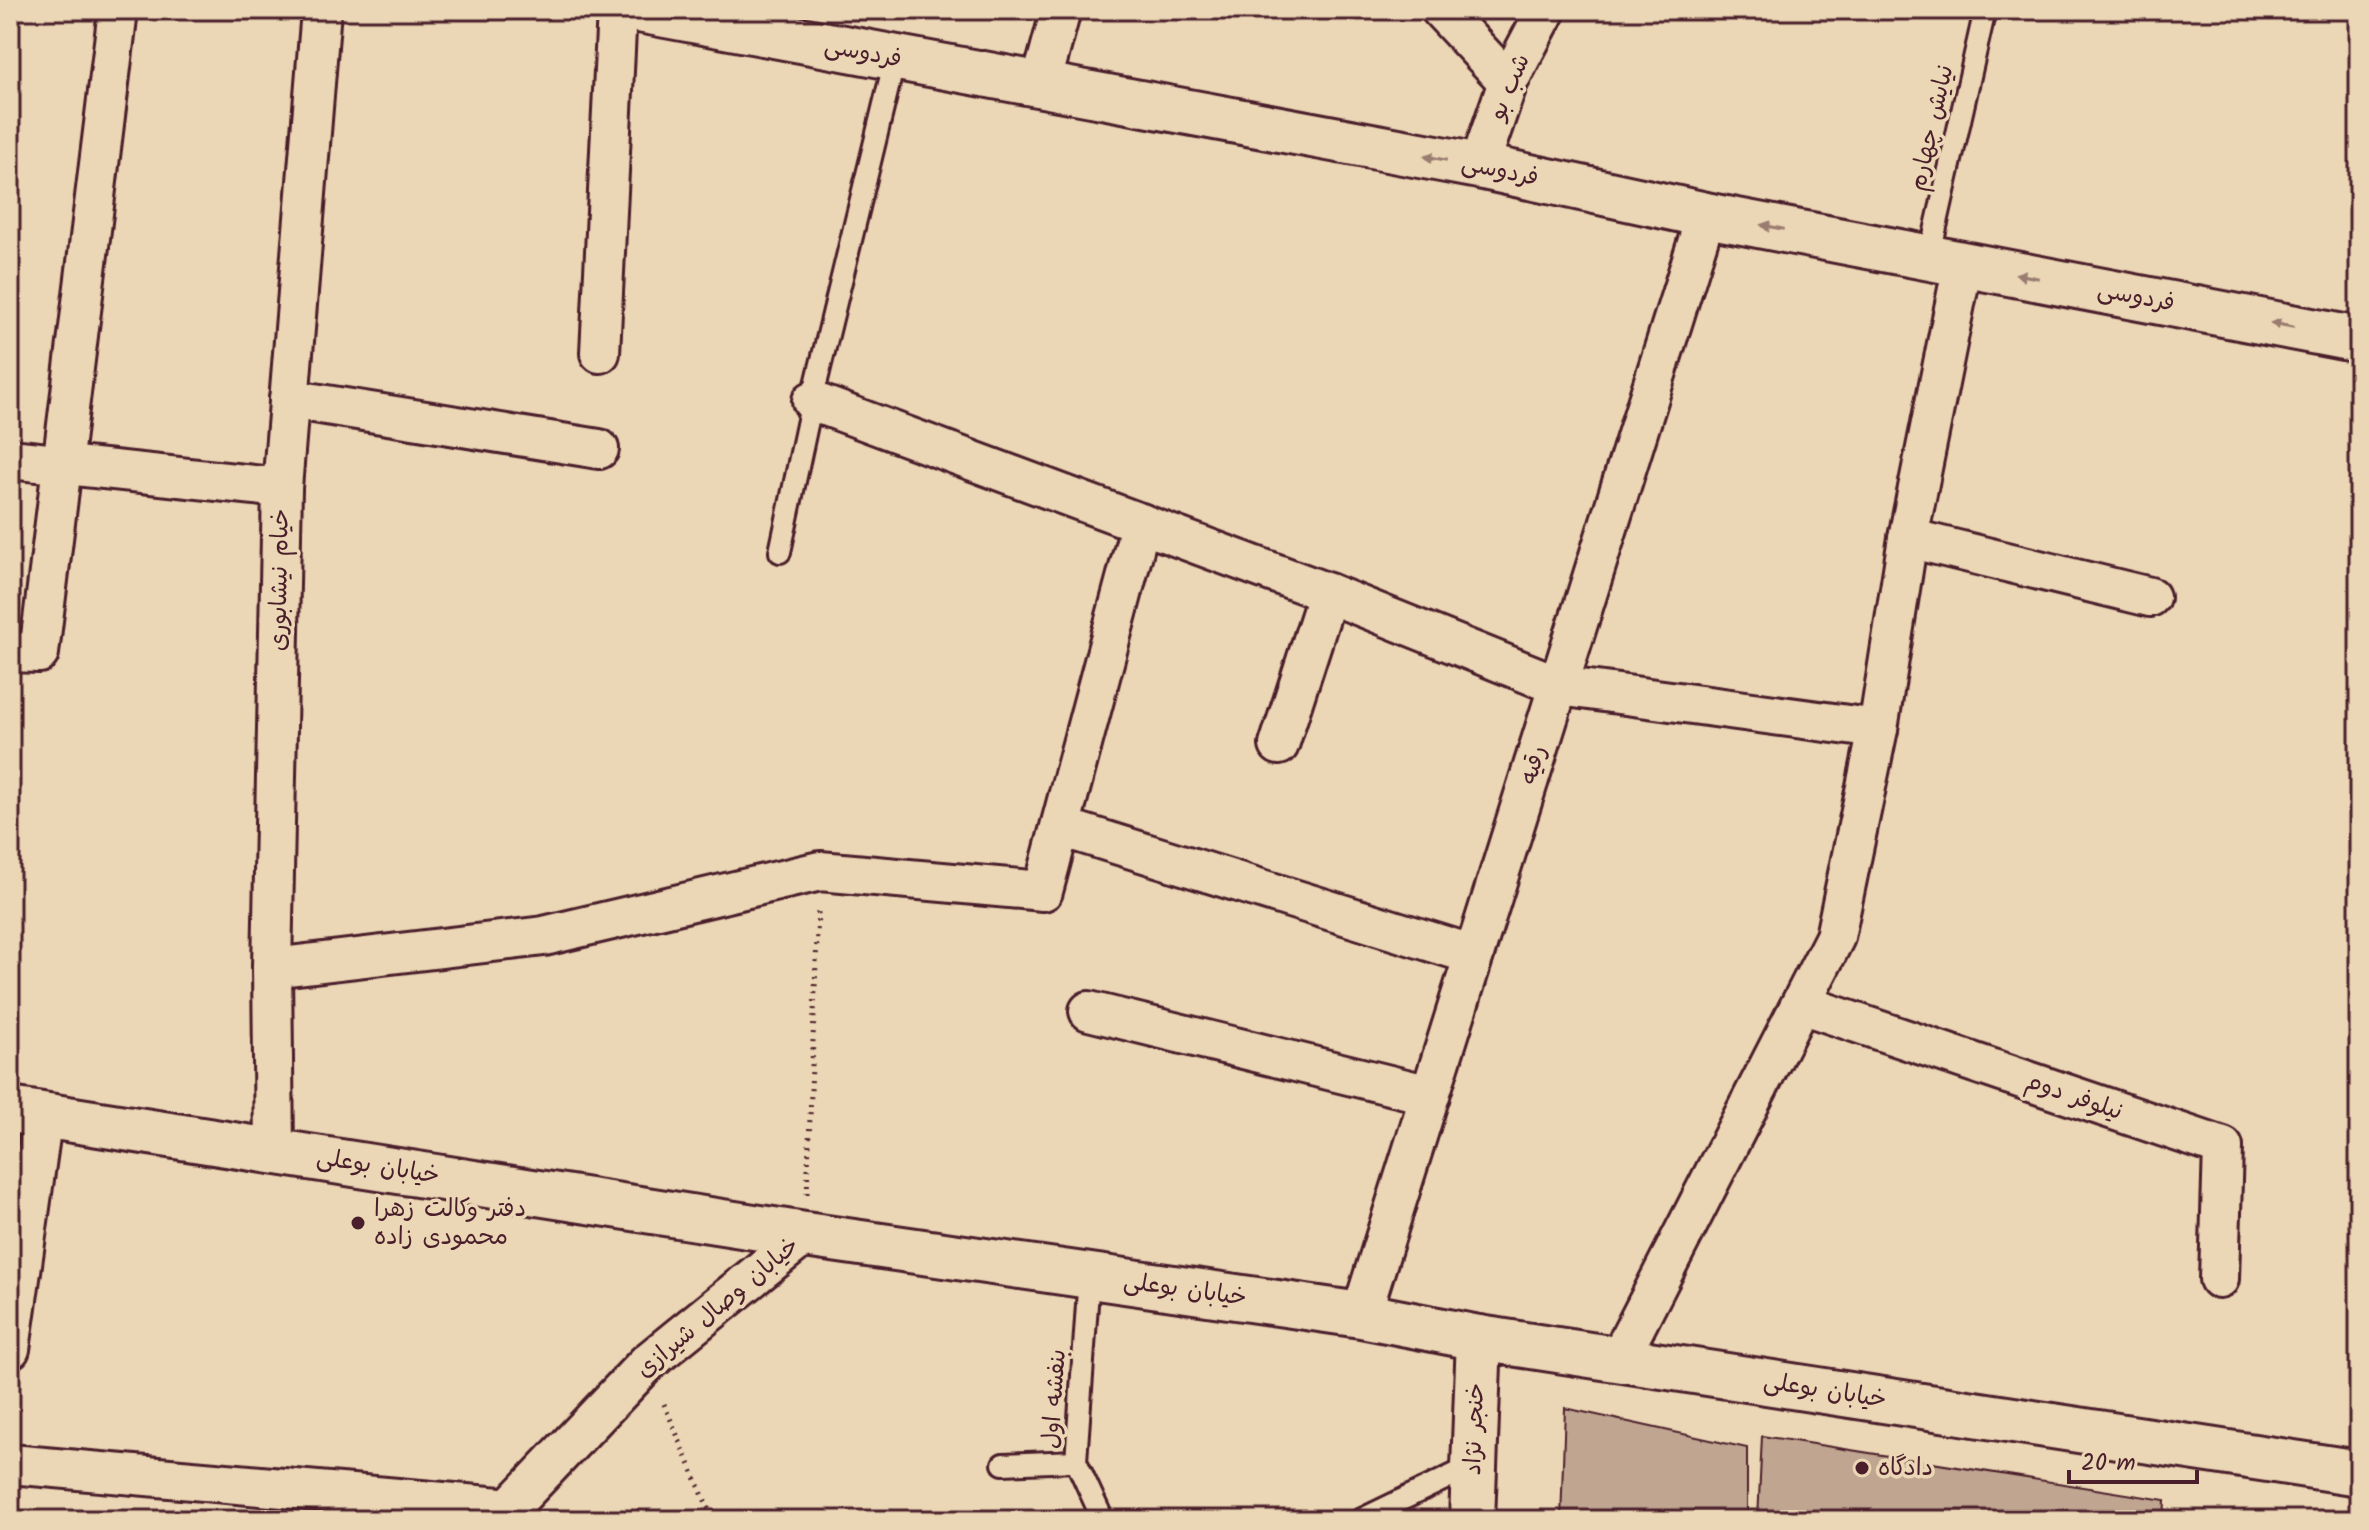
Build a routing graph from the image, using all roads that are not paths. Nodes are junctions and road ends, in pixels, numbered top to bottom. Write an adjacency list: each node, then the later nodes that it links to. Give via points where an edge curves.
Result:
1 (118, 10): 21 (street)
2 (321, 10): 17 (street, خیام نیشابوری)
3 (617, 10): 16 (street)
4 (639, 10): 9 (main road, فردوسی)
5 (1061, 10): 11 (street)
6 (1441, 10): 10 (street)
7 (1546, 10): 10 (street, شب بو)
8 (1985, 10): 14 (lane, نیایش چهارم)
9 (895, 59): 11 (main road, فردوسی); 18 (lane)
10 (1508, 82): 12 (street, شب بو)
11 (1041, 84): 12 (main road, فردوسی, one-way to 11)
12 (1479, 166): 13 (main road, فردوسی)
13 (1706, 215): 14 (main road, فردوسی, one-way to 13); 29 (street, رقیه)
14 (1946, 261): 15 (main road, فردوسی, one-way to 14); 24 (street)
15 (2359, 340)
16 (600, 353)
17 (289, 399): 19 (street); 22 (street, خیام نیشابوری)
18 (812, 401): 23 (street); 25 (lane)
19 (599, 449)
20 (10, 459): 21 (street)
21 (63, 464): 22 (street); 28 (street, via 39,653)
22 (282, 488): 34 (street, خیام نیشابوری)
23 (1141, 523): 26 (street); 32 (street)
24 (1908, 538): 27 (street); 30 (street)
25 (780, 552)
26 (1328, 593): 29 (street); 31 (street)
27 (2150, 597)
28 (10, 652)
29 (1559, 686): 30 (street); 33 (street, رقیه)
30 (1878, 729): 35 (street, via 1835,937)
31 (1279, 745)
32 (1061, 827): 33 (street); 34 (street, via 1043,891 820,871 544,936)
33 (1474, 955): 37 (street, رقیه)
34 (272, 968): 39 (street, خیام نیشابوری)
35 (1801, 1004): 42 (street, نیلوفر دوم, via 2223,1147); 46 (street)
36 (1089, 1011): 37 (street)
37 (1430, 1095): 43 (street, رقیه)
38 (27, 1112): 39 (main road, خیابان بوعلی); 45 (street)
39 (274, 1151): 40 (main road, خیابان بوعلی)
40 (805, 1235): 41 (main road, خیابان بوعلی); 52 (street, خیابان وصال شیرازی, via 647,1363)
41 (1089, 1276): 43 (main road, خیابان بوعلی); 47 (lane, بنفشه اول)
42 (2219, 1279)
43 (1361, 1315): 44 (main road, خیابان بوعلی)
44 (1479, 1338): 46 (main road, خیابان بوعلی); 50 (main road, خنجر نژاد)
45 (10, 1349)
46 (1619, 1359): 51 (main road, خیابان بوعلی)
47 (1076, 1461): 49 (lane); 53 (lane, بنفشه اول)
48 (10, 1464): 52 (street)
49 (1003, 1464)
50 (1474, 1465): 54 (lane); 55 (main road, خنجر نژاد)
51 (2359, 1473)
52 (505, 1514)
53 (1103, 1520)
54 (1360, 1520)
55 (1472, 1520)

